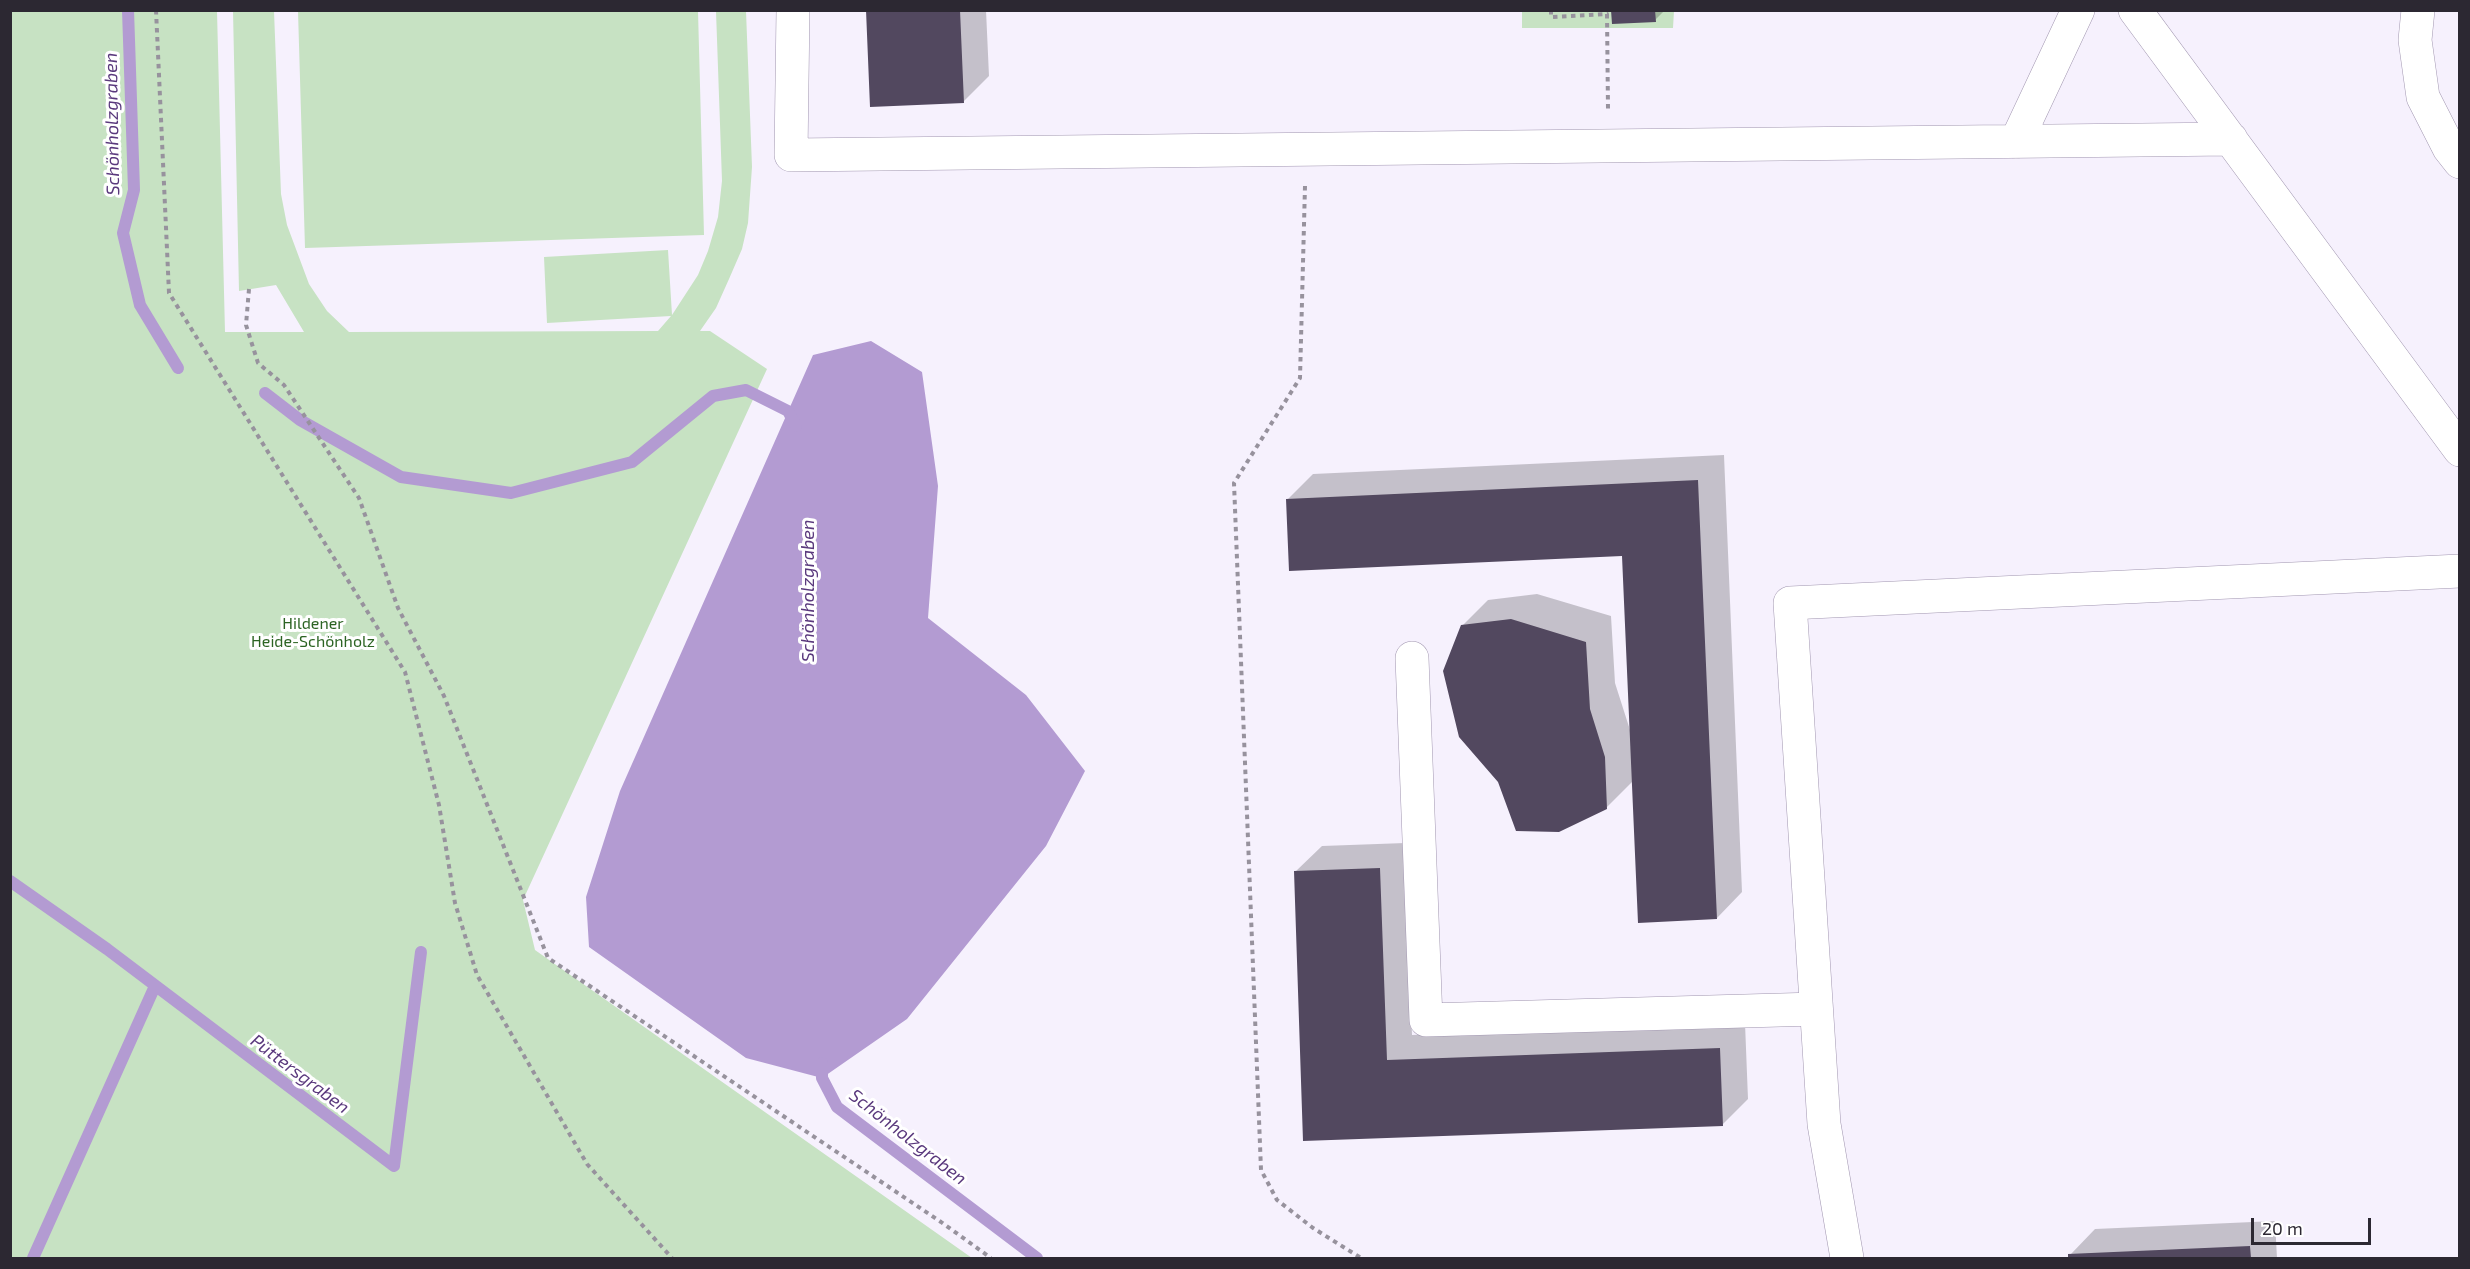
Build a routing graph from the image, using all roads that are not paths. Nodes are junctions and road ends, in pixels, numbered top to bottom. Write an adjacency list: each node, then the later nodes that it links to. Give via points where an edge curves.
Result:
1 (793, 10): 6 (lane, via 791,155)
2 (2078, 10): 6 (lane)
3 (2135, 10): 5 (lane)
4 (2418, 10): 7 (lane, via 2415,40 2423,97)
5 (2231, 139): 6 (lane); 8 (lane)
6 (2016, 142)
7 (2460, 162)
8 (2460, 450)
9 (2460, 571): 11 (lane, via 1790,603)
10 (1412, 658): 11 (lane, via 1426,1020)
11 (1816, 1009): 12 (lane, via 1824,1124)
12 (1847, 1258)

